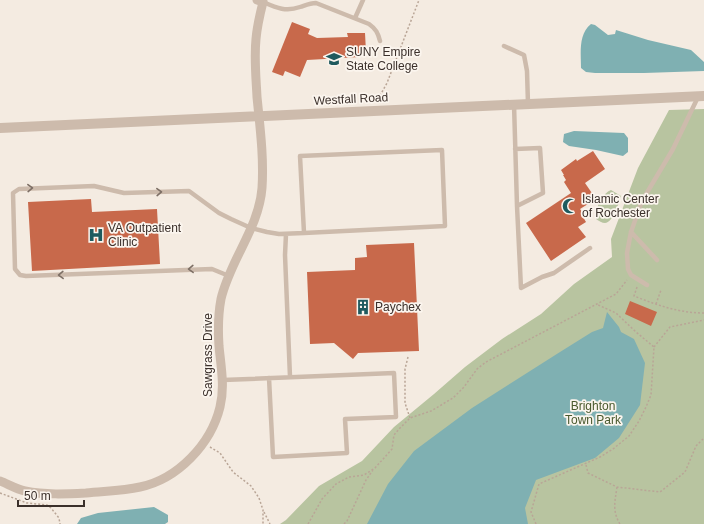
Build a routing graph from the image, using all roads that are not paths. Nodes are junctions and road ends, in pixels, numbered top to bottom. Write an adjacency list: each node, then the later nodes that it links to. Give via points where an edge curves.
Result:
1 (362, 0): 4 (lane)
2 (261, 1): 3 (lane, via 283,10 291,10); 10 (street, Sawgrass Drive, via 255,70)
3 (310, 2): 4 (lane)
4 (355, 18): 5 (lane, via 375,28)
5 (380, 41)
6 (504, 46): 9 (lane, via 524,55)
7 (701, 96): 9 (street, Westfall Road); 15 (lane, via 674,149 642,201)
8 (514, 104): 9 (street, Westfall Road); 10 (street, Westfall Road); 12 (lane)
9 (528, 104)
10 (259, 116): 11 (street, Westfall Road); 14 (street, Sawgrass Drive, via 262,189)
11 (2, 129)
12 (515, 149): 13 (lane); 13 (lane, via 540,148 542,194)
13 (517, 206): 18 (lane, via 521,288 554,272)
14 (251, 228): 17 (lane); 20 (street, Sawgrass Drive); 20 (lane, one-way to 14, via 212,269 26,276 20,274 15,269 13,193 18,188 94,186 124,193 189,191 218,213)
15 (631, 232): 19 (lane); 21 (lane, via 627,265 631,275)
16 (304, 233): 16 (lane, via 445,226 442,150 300,156); 17 (lane)
17 (286, 234): 22 (lane)
18 (590, 248)
19 (657, 260)
20 (229, 276): 24 (street, Sawgrass Drive, via 223,293 218,332)
21 (647, 285)
22 (290, 377): 23 (lane); 23 (lane, via 394,373 396,417 345,419 347,454 273,457)
23 (269, 378): 24 (lane)
24 (223, 380): 25 (street, Sawgrass Drive, via 220,406 204,443 184,464 156,482 122,490 54,494 24,491)
25 (0, 481)

